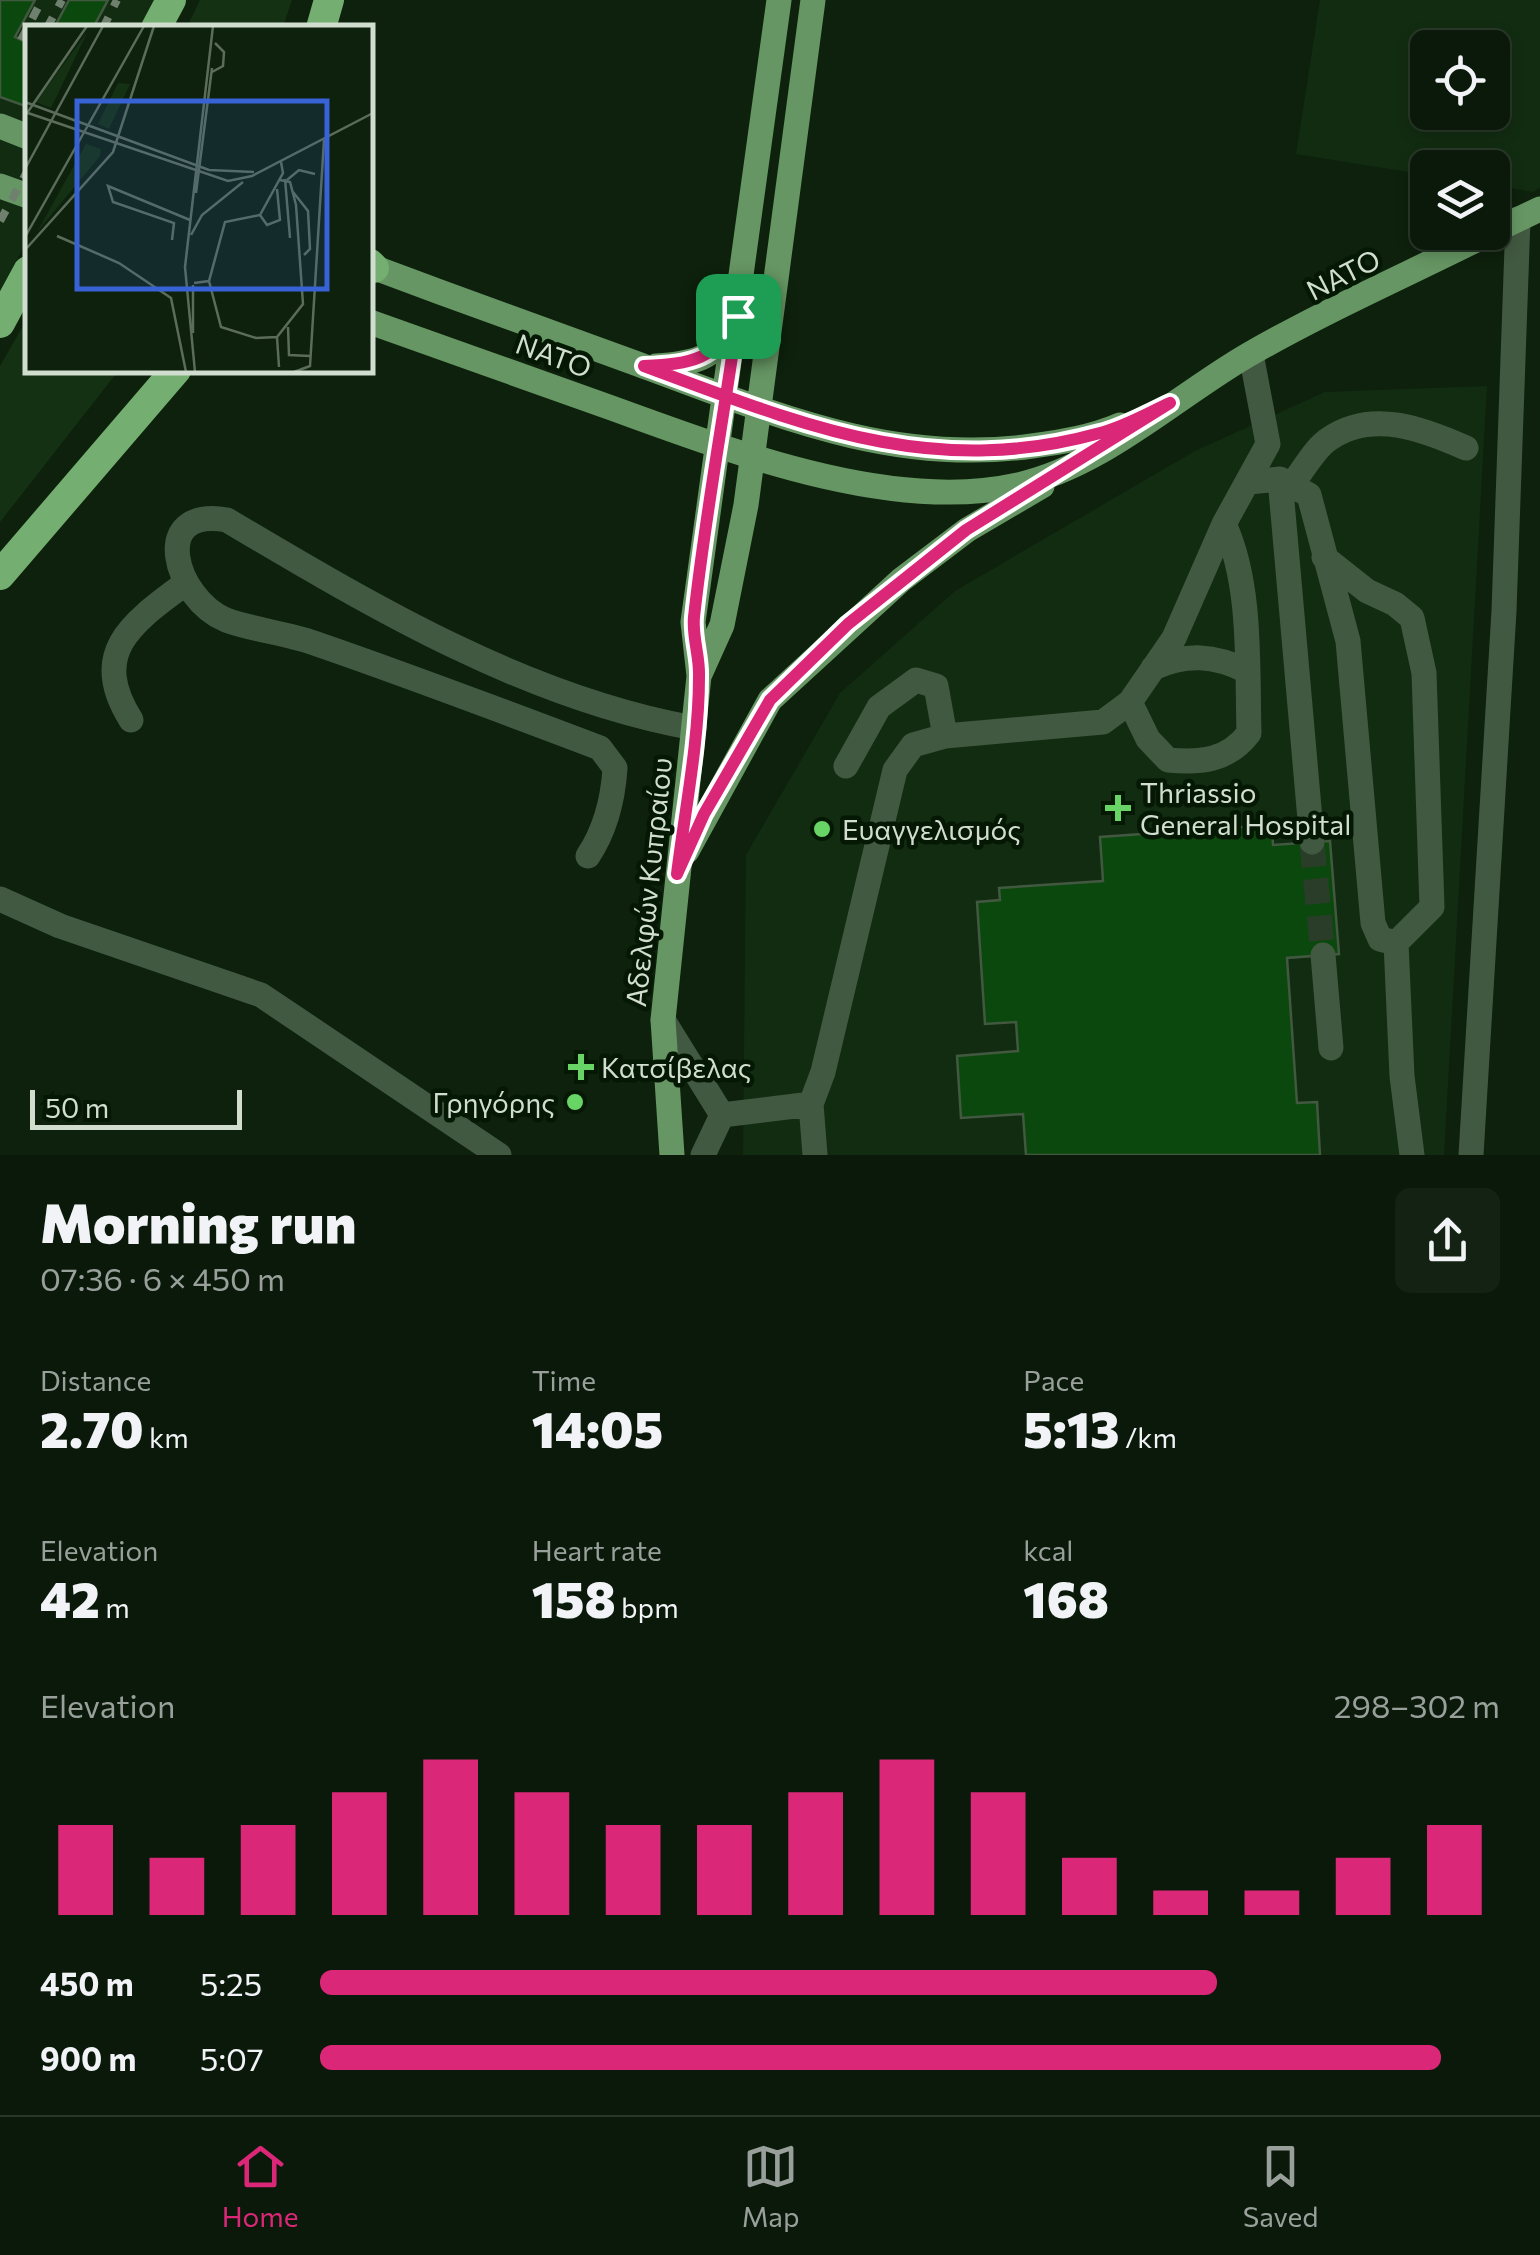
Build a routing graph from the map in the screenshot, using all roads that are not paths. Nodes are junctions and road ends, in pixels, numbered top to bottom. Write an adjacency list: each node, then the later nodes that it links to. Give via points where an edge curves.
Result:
1 (171, 0): 5 (highway)
2 (329, 0): 6 (highway)
3 (779, 0): 15 (main road, Αδελφών Κυπραίου)
4 (813, 0): 23 (main road, Αδελφών Κυπραίου)
5 (158, 25)
6 (323, 25)
7 (0, 126): 8 (main road)
8 (25, 136)
9 (0, 186): 10 (main road)
10 (25, 195)
11 (1529, 214): 59 (street)
12 (1456, 250): 18 (main road, ΝΑΤΟ)
13 (372, 266): 19 (main road, ΝΑΤΟ)
14 (25, 277): 16 (highway)
15 (738, 316): 19 (main road, via 720,347 703,360); 21 (main road, Αδελφών Κυπραίου)
16 (0, 323)
17 (372, 323): 24 (main road, ΝΑΤΟ)
18 (1250, 354): 22 (main road, ΝΑΤΟ); 29 (street, via 1268,444)
19 (644, 366): 21 (main road, ΝΑΤΟ)
20 (174, 372): 32 (highway)
21 (728, 397): 23 (main road, ΝΑΤΟ); 24 (main road, Αδελφών Κυπραίου)
22 (1170, 403): 23 (main road, ΝΑΤΟ, via 1103,432 1057,442 937,452 856,438); 27 (main road, ΝΑΤΟ)
23 (760, 409): 26 (main road, Αδελφών Κυπραίου)
24 (720, 446): 26 (main road, ΝΑΤΟ); 36 (main road, Αδελφών Κυπραίου, via 694,622)
25 (1466, 448): 28 (street, via 1425,430 1368,422 1327,440)
26 (752, 456): 27 (main road, ΝΑΤΟ, via 815,475 933,489 1017,485); 36 (main road, Αδελφών Κυπραίου, via 722,625)
27 (1080, 463): 44 (main road, via 966,530 848,624 770,700)
28 (1286, 481): 29 (street); 31 (street, via 1309,495); 42 (street)
29 (1249, 482): 30 (street)
30 (1224, 524): 34 (street, via 1174,638); 35 (street, via 1234,546)
31 (1324, 557): 46 (street, via 1348,640 1373,924 1380,939); 46 (street, via 1412,618 1424,673 1432,907)
32 (0, 575)
33 (186, 583): 38 (street, via 126,632 114,660 114,693); 39 (street, via 176,564 178,541 191,522 206,516 227,520 440,639 614,710); 43 (street, via 224,619 320,644 600,748 615,768 613,796)
34 (1153, 668): 35 (street, via 1203,655); 37 (street)
35 (1247, 671): 37 (street, via 1249,733 1228,754 1198,762 1168,760 1148,739)
36 (700, 676): 39 (main road, Αδελφών Κυπραίου)
37 (1130, 702): 40 (street, via 1102,722)
38 (131, 720)
39 (694, 728): 44 (main road, Αδελφών Κυπραίου)
40 (945, 736): 41 (street, via 936,686 916,680 879,707); 50 (street, via 913,745 895,770)
41 (846, 766)
42 (1312, 842)
43 (588, 856)
44 (677, 874): 48 (main road, Αδελφών Κυπραίου)
45 (0, 899): 53 (street, via 262,994)
46 (1396, 943): 58 (street)
47 (1322, 955): 49 (street)
48 (663, 1020): 51 (main road, Αδελφών Κυπραίου); 52 (street)
49 (1331, 1048)
50 (811, 1104): 52 (street); 57 (street)
51 (670, 1124): 54 (street); 55 (main road, Αδελφών Κυπραίου)
52 (720, 1134): 56 (street)
53 (499, 1155)
54 (656, 1155)
55 (672, 1155)
56 (703, 1155)
57 (816, 1155)
58 (1412, 1155)
59 (1471, 1155)

